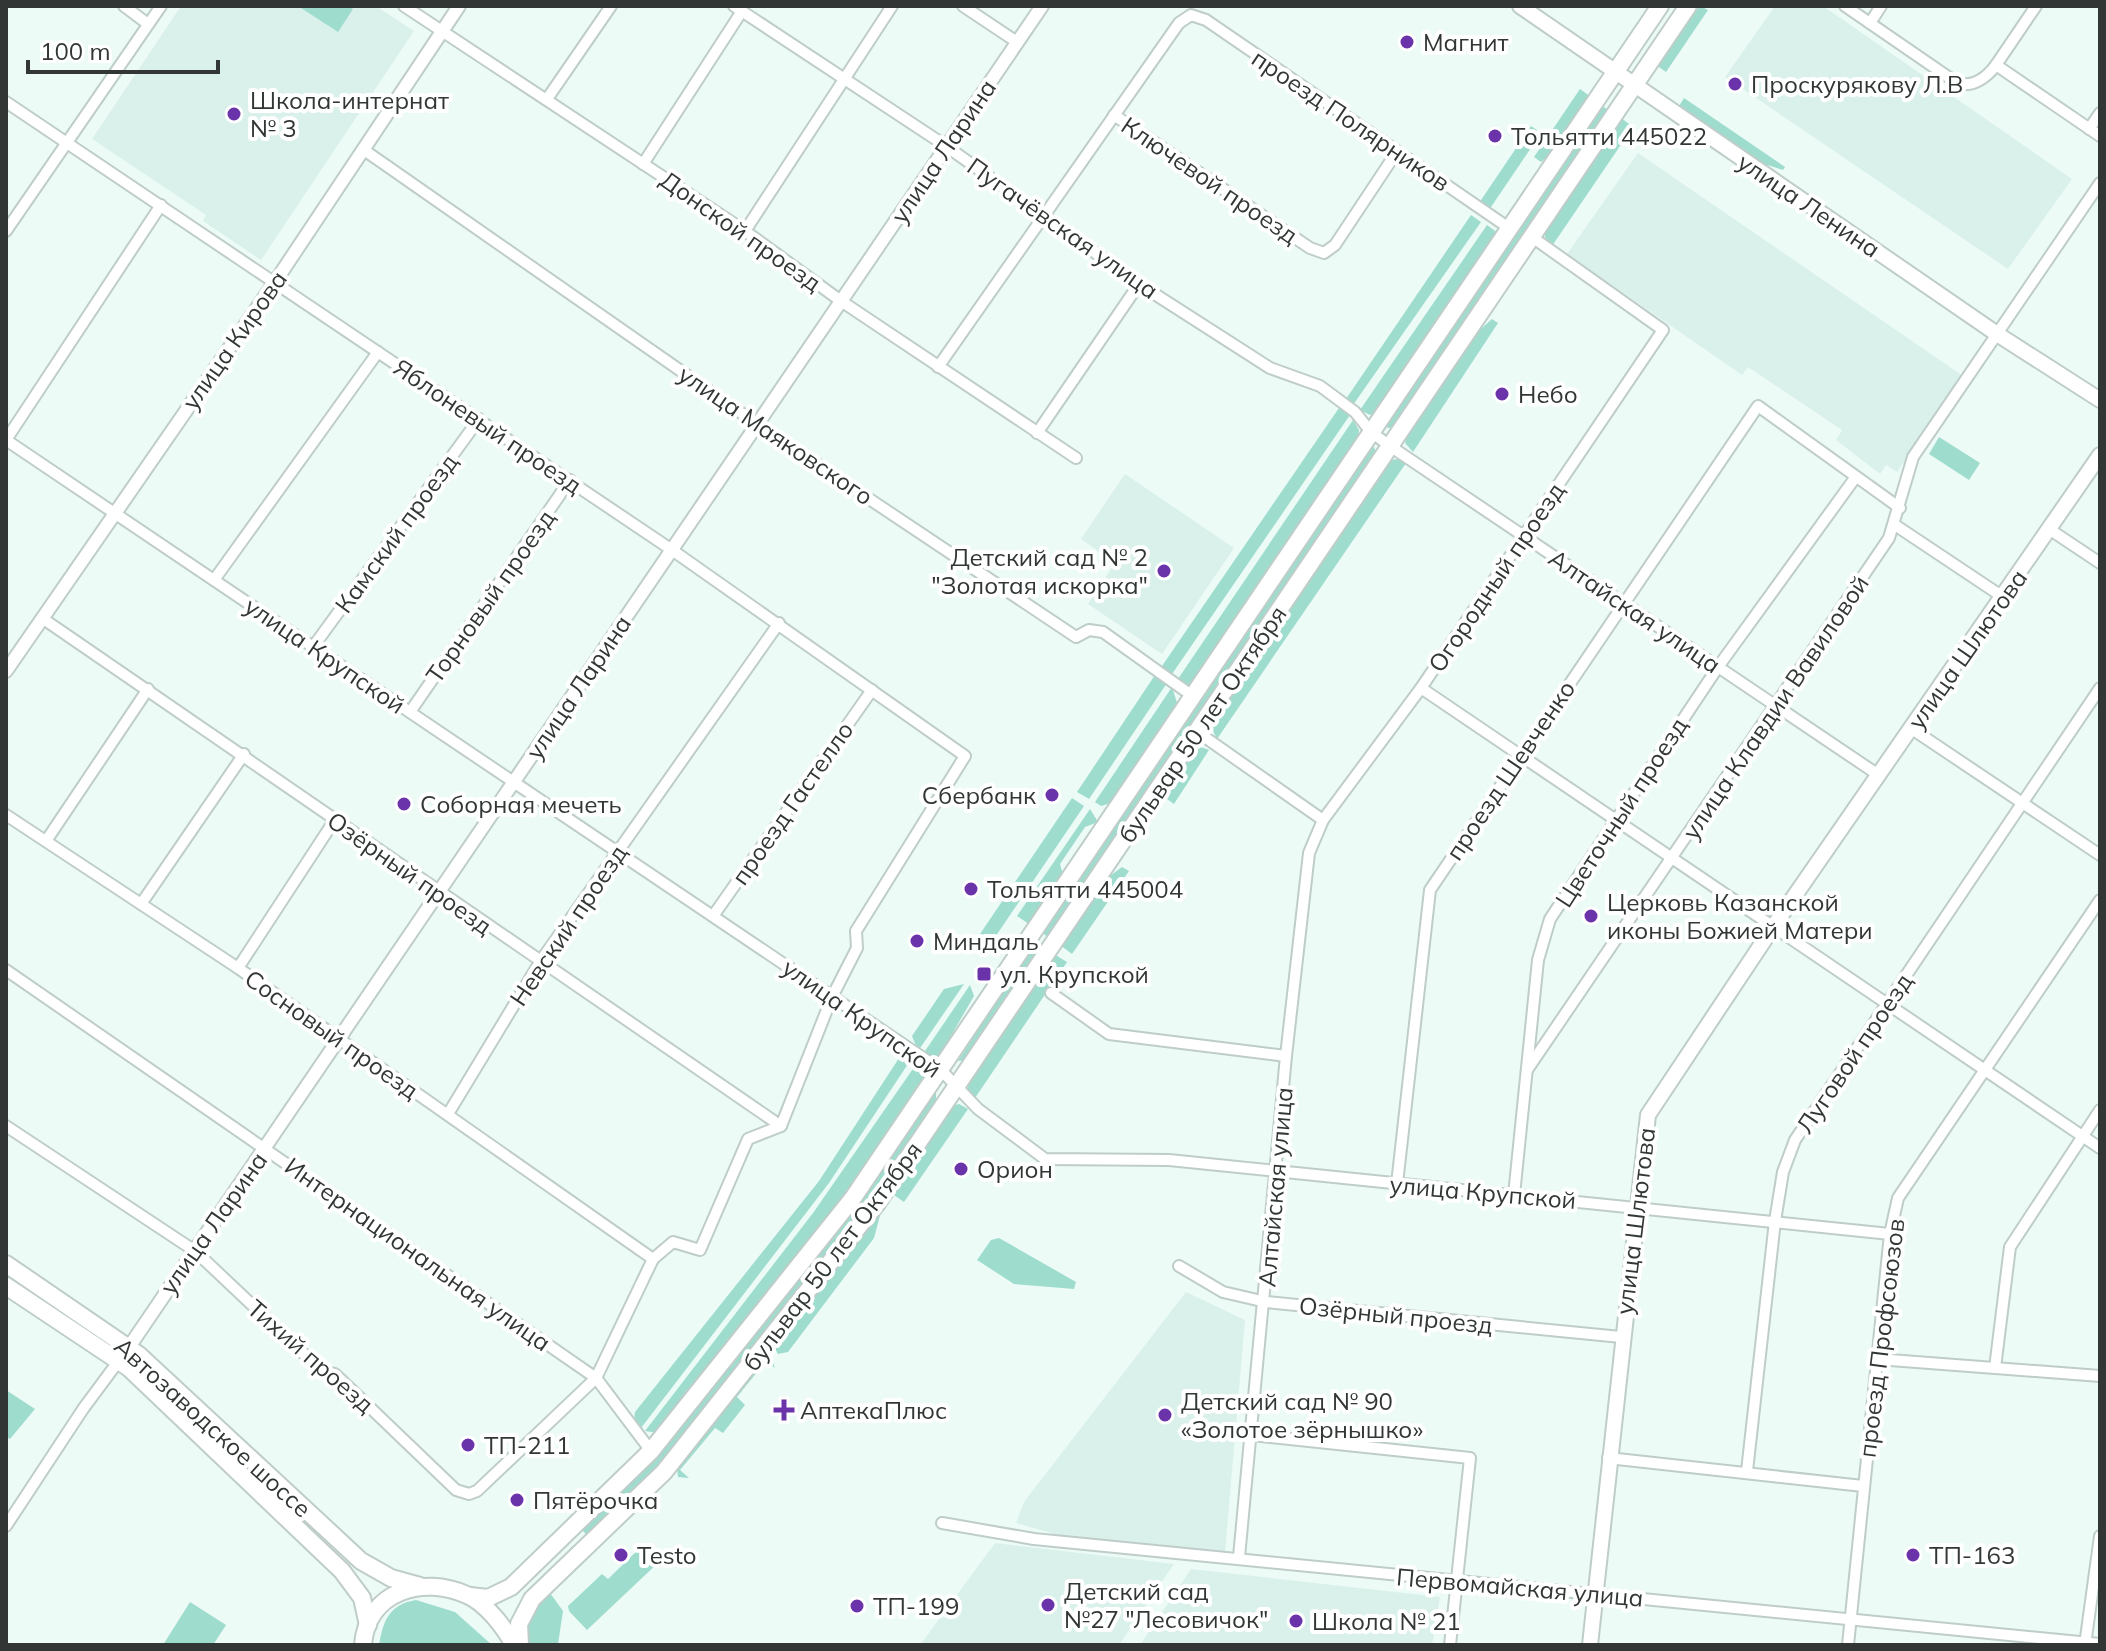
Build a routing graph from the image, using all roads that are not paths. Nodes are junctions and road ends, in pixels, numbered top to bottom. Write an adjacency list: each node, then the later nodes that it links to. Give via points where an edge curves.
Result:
1 (124, 6): 17 (street)
2 (161, 6): 17 (street)
3 (404, 6): 18 (street, Донской проезд)
4 (459, 6): 18 (street, улица Кирова)
5 (611, 6): 24 (street)
6 (892, 6): 22 (street)
7 (963, 6): 19 (street)
8 (1042, 6): 19 (street, улица Ларина)
9 (1520, 6): 21 (main road, улица Ленина)
10 (1660, 6): 21 (main road, бульвар 50 лет Октября)
11 (1688, 6): 23 (main road, бульвар 50 лет Октября)
12 (1845, 6): 16 (street)
13 (1881, 6): 16 (street)
14 (2036, 6): 20 (street)
15 (738, 9): 22 (street, Пугачёвская улица); 34 (street)
16 (1870, 23): 20 (street, via 1965,86 1980,81)
17 (148, 24): 30 (street)
18 (442, 31): 24 (street, Донской проезд); 32 (street, улица Кирова)
19 (1017, 42): 31 (street, улица Ларина)
20 (1996, 65): 28 (street)
21 (1616, 72): 23 (main road, улица Ленина); 38 (main road, бульвар 50 лет Октября)
22 (844, 79): 31 (street, Пугачёвская улица); 40 (street)
23 (1634, 85): 41 (main road, бульвар 50 лет Октября); 45 (main road, улица Ленина)
24 (547, 99): 34 (street, Донской проезд)
25 (6, 102): 30 (street, Яблоневый проезд)
26 (2100, 113): 28 (street)
27 (1114, 115): 33 (street, проезд Полярников, via 1179,23 1191,15 1206,20); 33 (street, Ключевой проезд, via 1324,253 1335,245); 37 (street)
28 (2089, 129): 29 (street)
29 (2100, 136)
30 (67, 144): 36 (street, Яблоневый проезд); 39 (street)
31 (946, 146): 37 (street, Пугачёвская улица); 44 (street, улица Ларина)
32 (364, 150): 42 (street, улица Кирова); 50 (street, улица Маяковского)
33 (1396, 153): 38 (street, проезд Полярников)
34 (643, 164): 40 (street, Донской проезд)
35 (2100, 183): 45 (street, улица Клавдии Вавиловой)
36 (161, 205): 42 (street, Яблоневый проезд); 53 (street)
37 (1045, 217): 43 (street, Пугачёвская улица); 47 (street)
38 (1509, 228): 51 (main road, бульвар 50 лет Октября)
39 (6, 231)
40 (745, 231): 44 (street, Донской проезд)
41 (1532, 237): 54 (main road, бульвар 50 лет Октября); 63 (street, Огородный проезд, via 1663,330)
42 (275, 282): 46 (street, Яблоневый проезд); 60 (street, улица Кирова)
43 (1139, 284): 51 (street, Пугачёвская улица, via 1270,368 1320,386 1355,412); 52 (street)
44 (841, 301): 47 (street, Донской проезд); 50 (street, улица Ларина)
45 (1997, 334): 48 (main road, улица Ленина); 59 (street, улица Клавдии Вавиловой, via 1913,457)
46 (378, 352): 49 (street, Яблоневый проезд); 66 (street)
47 (938, 367): 52 (street, Донской проезд)
48 (2100, 400)
49 (479, 419): 58 (street, Яблоневый проезд); 71 (street, Камский проезд)
50 (757, 424): 64 (street, улица Ларина); 78 (street, улица Маяковского, via 1076,637 1089,630 1103,632)
51 (1371, 432): 54 (street, Пугачёвская улица); 78 (main road, бульвар 50 лет Октября)
52 (1037, 433): 56 (street, Донской проезд)
53 (6, 440): 60 (street, улица Крупской)
54 (1390, 446): 63 (street, Алтайская улица); 82 (main road, бульвар 50 лет Октября)
55 (2100, 455): 62 (main road, улица Шлютова)
56 (1076, 458)
57 (1855, 478): 59 (street); 68 (street, проезд Шевченко, via 1758,406); 72 (street, Цветочный проезд)
58 (570, 480): 64 (street, Яблоневый проезд); 80 (street, Торновый проезд)
59 (1900, 508): 61 (street, улица Клавдии Вавиловой)
60 (114, 513): 66 (street, улица Крупской); 69 (street, улица Кирова)
61 (1895, 525): 67 (street); 79 (street, улица Клавдии Вавиловой)
62 (2049, 529): 65 (street); 67 (main road, улица Шлютова)
63 (1523, 535): 68 (street, Алтайская улица); 74 (street, Огородный проезд)
64 (672, 550): 70 (street, Яблоневый проезд); 86 (street, улица Ларина)
65 (2100, 563)
66 (214, 580): 71 (street, улица Крупской)
67 (2003, 597): 81 (main road, улица Шлютова)
68 (1623, 603): 72 (street, Алтайская улица); 84 (street, проезд Шевченко)
69 (42, 618): 73 (street, улица Кирова); 76 (street, Озёрный проезд)
70 (779, 623): 77 (street, Яблоневый проезд); 93 (street, Невский проезд)
71 (313, 647): 80 (street, улица Крупской)
72 (1718, 667): 79 (street, Алтайская улица); 89 (street, Цветочный проезд)
73 (6, 671)
74 (1421, 688): 84 (street); 90 (street, Огородный проезд)
75 (2100, 688): 87 (street, Луговой проезд)
76 (148, 689): 83 (street, Озёрный проезд); 92 (street)
77 (872, 690): 99 (street, проезд Гастелло); 105 (street, Яблоневый проезд, via 965,756 856,931 857,948)
78 (1194, 697): 109 (main road, бульвар 50 лет Октября)
79 (1776, 706): 85 (street, Алтайская улица); 95 (street, улица Клавдии Вавиловой)
80 (410, 712): 86 (street, улица Крупской)
81 (1912, 729): 85 (main road, улица Шлютова); 87 (street)
82 (1196, 731): 90 (street); 112 (main road, бульвар 50 лет Октября)
83 (244, 754): 91 (street, Озёрный проезд); 98 (street)
84 (1518, 756): 89 (street); 121 (street, проезд Шевченко, via 1430,890)
85 (1880, 776): 100 (main road, улица Шлютова)
86 (514, 782): 93 (street, улица Крупской); 96 (street, улица Ларина)
87 (2022, 803): 94 (street); 106 (street, Луговой проезд)
88 (6, 815): 92 (street, Сосновый проезд)
89 (1614, 819): 95 (street); 110 (street, Цветочный проезд, via 1550,919 1538,960)
90 (1323, 820): 108 (street, Алтайская улица, via 1309,853)
91 (334, 821): 96 (street, Озёрный проезд); 102 (street)
92 (46, 841): 98 (street, Сосновый проезд)
93 (616, 851): 99 (street, улица Крупской); 101 (street, Невский проезд)
94 (2100, 855)
95 (1672, 859): 100 (street); 110 (street, улица Клавдии Вавиловой)
96 (438, 893): 101 (street, Озёрный проезд); 107 (street, улица Ларина)
97 (2100, 900): 111 (street, проезд Профсоюзов)
98 (141, 904): 102 (street, Сосновый проезд)
99 (713, 916): 105 (street, улица Крупской)
100 (1773, 927): 106 (street); 123 (main road, улица Шлютова, via 1654,1102 1645,1127)
101 (540, 962): 114 (street, Невский проезд); 116 (street, Озёрный проезд)
102 (238, 968): 107 (street, Сосновый проезд)
103 (6, 970): 118 (street, Интернациональная улица)
104 (1051, 993): 108 (street, via 1109,1034)
105 (832, 997): 109 (street, улица Крупской); 116 (street)
106 (1888, 1004): 111 (street); 124 (street, Луговой проезд, via 1795,1140)
107 (338, 1040): 114 (street, Сосновый проезд); 118 (street, улица Ларина)
108 (1286, 1056): 120 (street, Алтайская улица)
109 (941, 1070): 112 (street, улица Крупской); 139 (main road, бульвар 50 лет Октября, via 853,1198)
110 (1527, 1070): 122 (street, Цветочный проезд)
111 (1985, 1070): 117 (street); 125 (street, проезд Профсоюзов, via 1898,1198)
112 (956, 1086): 120 (street, улица Крупской, via 1045,1159 1169,1160); 156 (main road, бульвар 50 лет Октября, via 878,1202 664,1472 523,1610)
113 (2100, 1110): 117 (street)
114 (448, 1114): 127 (street, Сосновый проезд)
115 (6, 1126): 126 (street, Тихий проезд)
116 (781, 1126): 127 (street, via 748,1139 700,1250 673,1242)
117 (2082, 1136): 119 (street); 135 (street, via 2010,1247)
118 (265, 1148): 126 (street, улица Ларина); 137 (street, Интернациональная улица)
119 (2100, 1148)
120 (1275, 1173): 121 (street, улица Крупской); 131 (street, Алтайская улица)
121 (1397, 1184): 122 (street, улица Крупской)
122 (1514, 1195): 123 (street, улица Крупской)
123 (1636, 1205): 124 (street, улица Крупской); 132 (main road, улица Шлютова)
124 (1775, 1221): 125 (street, улица Крупской); 141 (street, Луговой проезд)
125 (1890, 1234): 134 (street, проезд Профсоюзов)
126 (195, 1251): 133 (street, улица Ларина); 137 (street, Тихий проезд, via 463,1494 477,1491)
127 (653, 1259): 137 (street)
128 (6, 1264): 133 (main road, Автозаводское шоссе)
129 (1179, 1266): 131 (street, Озёрный проезд, via 1223,1292)
130 (6, 1286): 133 (main road, Автозаводское шоссе)
131 (1266, 1302): 132 (street, Озёрный проезд); 138 (street, Алтайская улица)
132 (1621, 1337): 140 (main road, улица Шлютова)
133 (124, 1354): 144 (street, улица Ларина); 148 (main road, Автозаводское шоссе, via 361,1561); 152 (main road, Автозаводское шоссе, via 342,1571 362,1598)
134 (1877, 1359): 135 (street); 142 (street, проезд Профсоюзов)
135 (1995, 1368): 136 (street)
136 (2100, 1376)
137 (596, 1378): 139 (street, Интернациональная улица)
138 (1252, 1435): 146 (street, Алтайская улица); 147 (street, via 1470,1458)
139 (651, 1451): 150 (main road, бульвар 50 лет Октября, via 511,1587 488,1598)
140 (1608, 1458): 141 (street); 149 (main road, улица Шлютова)
141 (1747, 1471): 142 (street)
142 (1863, 1486): 151 (street, проезд Профсоюзов)
143 (942, 1523): 146 (street, Первомайская улица, via 1034,1539)
144 (6, 1526)
145 (2100, 1536): 153 (street)
146 (1239, 1557): 147 (street, Первомайская улица)
147 (1457, 1582): 149 (street, Первомайская улица); 157 (street)
148 (420, 1586): 150 (main road, Автозаводское шоссе); 152 (main road, via 386,1597)
149 (1594, 1594): 151 (street, Первомайская улица); 158 (main road, улица Шлютова)
150 (470, 1596): 156 (main road)
151 (1851, 1618): 153 (street, Первомайская улица); 159 (street, проезд Профсоюзов)
152 (368, 1625): 155 (main road)
153 (2085, 1644): 154 (street, Первомайская улица)
154 (2100, 1644)
155 (363, 1645)
156 (517, 1645)
157 (1450, 1645)
158 (1590, 1645)
159 (1848, 1645)

